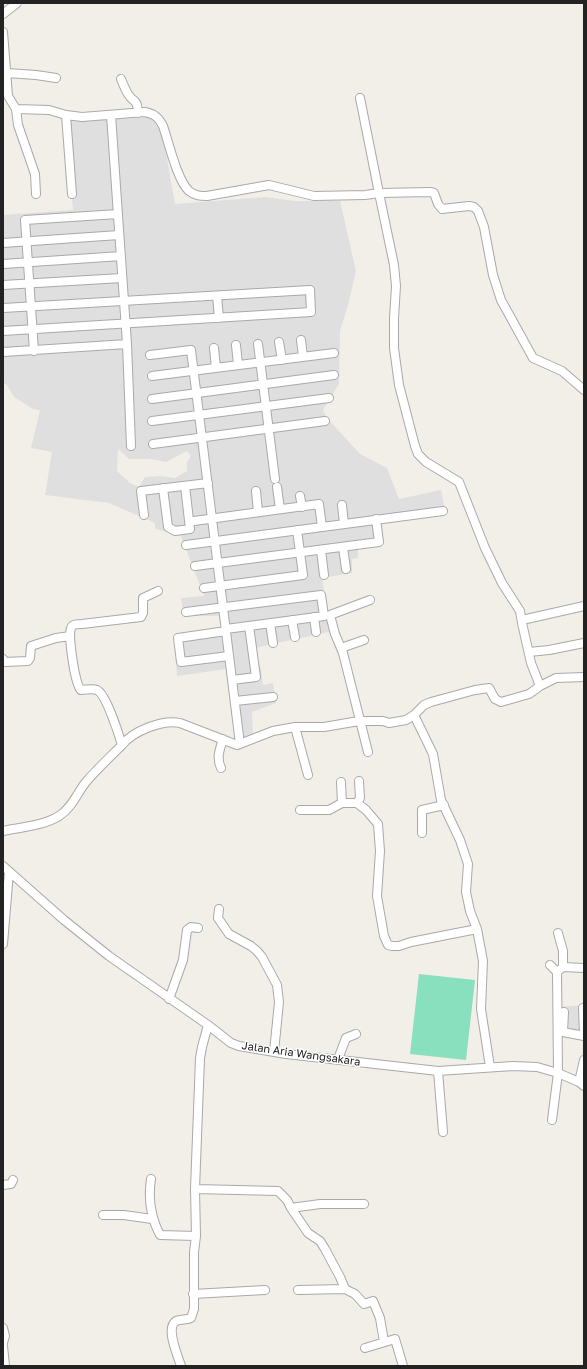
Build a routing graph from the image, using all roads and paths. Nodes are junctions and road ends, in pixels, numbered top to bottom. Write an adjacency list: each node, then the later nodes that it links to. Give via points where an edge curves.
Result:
1 (17, 3): 2 (street)
2 (3, 14)
3 (3, 32): 4 (street)
4 (7, 73): 5 (street); 8 (street, via 8,96)
5 (56, 78)
6 (121, 79): 9 (street, via 128,95 138,105)
7 (360, 98): 12 (street)
8 (16, 109): 10 (street, via 49,110); 13 (street, via 18,125 35,174)
9 (138, 113): 11 (street); 12 (street, via 153,114 159,118 181,181 197,196 269,185 314,196)
10 (66, 115): 11 (street); 14 (street)
11 (111, 115): 15 (street)
12 (379, 193): 52 (street, via 431,192 442,209 468,206 476,208 484,227 493,275 502,300 533,358 562,371); 101 (street, via 394,265 394,348 399,385 415,446 418,454 426,462 459,482 485,548 502,583 520,611)
13 (36, 194)
14 (72, 194)
15 (118, 214): 16 (street); 17 (street, via 25,220)
16 (119, 235): 17 (street); 19 (street)
17 (27, 241): 18 (street); 20 (street)
18 (3, 243)
19 (121, 256): 20 (street); 22 (street)
20 (28, 263): 21 (street); 23 (street)
21 (3, 264)
22 (122, 278): 23 (street); 26 (street)
23 (29, 283): 24 (street); 27 (street)
24 (3, 285)
25 (217, 296): 26 (street); 29 (street); 29 (street, via 310,290 311,312)
26 (124, 301): 27 (street); 30 (street)
27 (31, 307): 28 (street); 31 (street)
28 (3, 308)
29 (219, 318): 30 (street)
30 (126, 323): 31 (street); 35 (street)
31 (32, 329): 32 (street); 39 (street)
32 (3, 331)
33 (301, 340): 43 (street)
34 (279, 342): 44 (street)
35 (127, 344): 39 (street); 63 (street)
36 (258, 344): 45 (street)
37 (236, 345): 46 (street)
38 (214, 348): 47 (street)
39 (34, 351): 40 (street)
40 (3, 352)
41 (334, 353): 43 (street)
42 (150, 355): 48 (street, via 191,350)
43 (303, 357): 44 (street)
44 (282, 360): 45 (street)
45 (260, 362): 46 (street); 51 (street)
46 (238, 365): 47 (street)
47 (216, 368): 48 (street)
48 (194, 371): 50 (street); 53 (street)
49 (334, 375): 51 (street)
50 (152, 376)
51 (263, 384): 53 (street); 56 (street)
52 (584, 390)
53 (197, 393): 55 (street); 57 (street)
54 (329, 398): 56 (street)
55 (152, 399)
56 (266, 406): 57 (street); 60 (street)
57 (199, 415): 58 (street); 61 (street)
58 (152, 421)
59 (325, 421): 60 (street)
60 (269, 429): 61 (street); 64 (street)
61 (202, 438): 62 (street); 65 (street)
62 (153, 444)
63 (131, 446)
64 (275, 479)
65 (208, 483): 66 (street); 77 (street)
66 (185, 486): 68 (street); 68 (street, via 190,529 175,531 168,527)
67 (277, 487): 73 (street)
68 (162, 488): 76 (street, via 141,491)
69 (256, 491): 75 (street)
70 (300, 496): 72 (street)
71 (342, 505): 80 (street)
72 (302, 506): 73 (street); 81 (street, via 319,504)
73 (280, 509): 75 (street)
74 (443, 511): 78 (street)
75 (258, 512): 77 (street)
76 (144, 514)
77 (212, 518): 79 (street); 83 (street)
78 (376, 520): 80 (street); 85 (street, via 379,542)
79 (194, 521)
80 (344, 524): 81 (street)
81 (322, 526): 82 (street)
82 (297, 530): 83 (street); 87 (street)
83 (215, 541): 84 (street); 88 (street)
84 (186, 545)
85 (343, 547): 86 (street); 90 (street)
86 (321, 550): 87 (street); 91 (street)
87 (300, 552): 88 (street); 92 (street, via 303,575)
88 (218, 563): 89 (street); 92 (street)
89 (195, 566)
90 (346, 569)
91 (324, 575)
92 (220, 586): 93 (street); 97 (street)
93 (204, 588)
94 (158, 591): 106 (street, via 142,598 141,616 72,625)
95 (370, 600): 111 (street, via 330,614)
96 (584, 606): 101 (street)
97 (223, 607): 98 (street); 99 (street, via 321,595 324,616); 104 (street)
98 (186, 612)
99 (314, 617): 100 (street); 105 (street)
100 (292, 620): 102 (street); 107 (street)
101 (522, 620): 112 (street)
102 (270, 623): 103 (street); 109 (street)
103 (249, 626): 104 (street); 116 (street, via 256,677)
104 (226, 630): 113 (street); 113 (street, via 178,638 182,662)
105 (316, 632)
106 (70, 636): 114 (street, via 31,646 28,661 5,662); 125 (street, via 78,687 81,690 100,692)
107 (295, 636)
108 (364, 640): 111 (street)
109 (273, 643)
110 (584, 643): 112 (street)
111 (341, 648): 121 (street)
112 (529, 652): 117 (street)
113 (229, 656): 116 (street)
114 (3, 659)
115 (584, 677): 117 (street, via 556,678)
116 (232, 680): 119 (street)
117 (540, 686): 120 (street, via 529,694 501,702 495,699 489,688 475,690 424,705)
118 (273, 697): 119 (street)
119 (235, 701): 124 (street)
120 (414, 715): 121 (street, via 406,720 389,723); 133 (street, via 434,759 439,794)
121 (359, 721): 122 (street, via 324,727); 126 (street)
122 (295, 727): 124 (street, via 273,730); 128 (street)
123 (223, 739): 124 (street); 125 (street, via 180,723 170,723 146,728); 127 (street, via 218,757)
124 (240, 744)
125 (122, 745): 135 (street, via 85,783 61,815 37,824)
126 (368, 752)
127 (221, 768)
128 (308, 774)
129 (359, 781): 132 (street, via 360,798)
130 (341, 782): 131 (street)
131 (342, 803): 132 (street); 134 (street, via 329,810)
132 (357, 803): 140 (street, via 379,827 377,896 384,936 388,944 399,946)
133 (444, 805): 136 (street, via 422,810); 140 (street, via 468,864 466,892)
134 (300, 810)
135 (3, 831)
136 (422, 833)
137 (6, 869): 142 (street); 146 (street, Jalan Aria Wangsakara, via 109,956)
138 (219, 909): 152 (street, via 218,918 226,932 257,951 277,985 279,1002)
139 (198, 928): 146 (street, via 191,927 187,930 183,960)
140 (478, 930): 155 (street, via 483,961 482,1009)
141 (558, 933): 145 (street, via 563,951)
142 (3, 944)
143 (550, 965): 145 (street)
144 (584, 968): 145 (street)
145 (560, 970): 157 (street)
146 (169, 998): 149 (street, Jalan Aria Wangsakara)
147 (583, 1008): 151 (street)
148 (564, 1012): 151 (street, via 563,1032)
149 (208, 1025): 152 (street, Jalan Aria Wangsakara, via 231,1043); 164 (street, via 200,1058)
150 (356, 1034): 153 (street, via 346,1038)
151 (584, 1036)
152 (274, 1052): 153 (street, Jalan Aria Wangsakara)
153 (338, 1059): 156 (street, Jalan Aria Wangsakara)
154 (584, 1060): 158 (street)
155 (490, 1067): 156 (street, Jalan Aria Wangsakara); 157 (street, Jalan Aria Wangsakara, via 537,1067)
156 (438, 1071): 160 (street)
157 (558, 1074): 158 (street, Jalan Aria Wangsakara); 159 (street)
158 (582, 1084)
159 (552, 1120)
160 (443, 1132)
161 (151, 1179): 168 (street)
162 (13, 1180): 163 (street, via 11,1184)
163 (3, 1185)
164 (195, 1189): 166 (street, via 278,1191); 169 (street)
165 (364, 1204): 166 (street, via 320,1204)
166 (291, 1208): 170 (street, via 308,1233 325,1249)
167 (103, 1215): 168 (street, via 124,1214)
168 (152, 1219): 169 (street, via 160,1235)
169 (196, 1236): 173 (street)
170 (345, 1288): 172 (street); 175 (street, via 364,1304 374,1302)
171 (265, 1290): 173 (street)
172 (298, 1290)
173 (193, 1294): 179 (street, via 192,1318 178,1320 172,1326 171,1333)
174 (3, 1328): 176 (street)
175 (384, 1342): 177 (street); 180 (street, via 396,1340)
176 (3, 1344): 178 (street)
177 (365, 1348)
178 (5, 1366)
179 (181, 1366)
180 (403, 1366)

